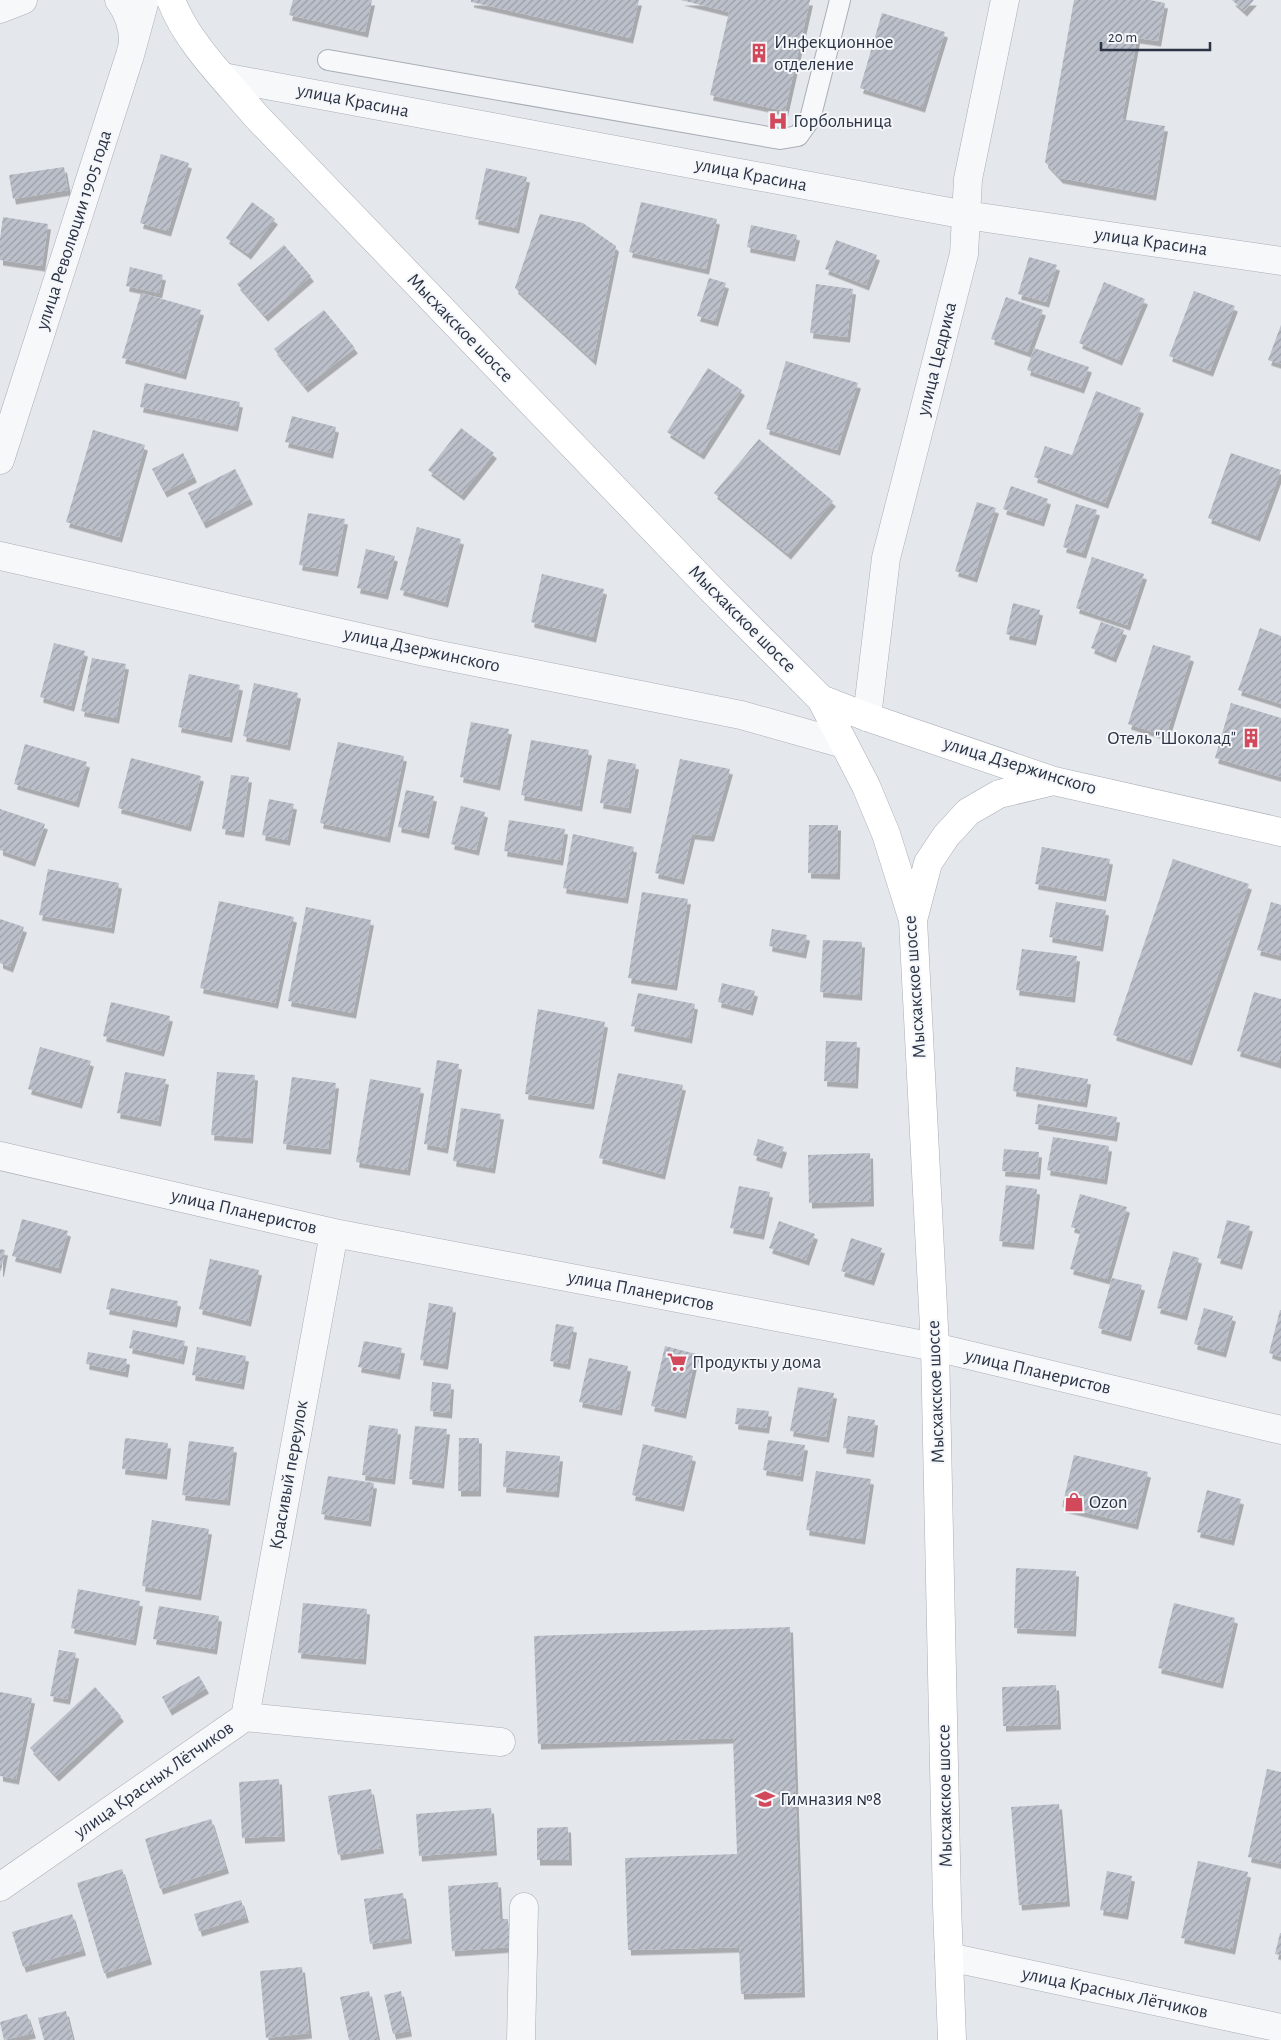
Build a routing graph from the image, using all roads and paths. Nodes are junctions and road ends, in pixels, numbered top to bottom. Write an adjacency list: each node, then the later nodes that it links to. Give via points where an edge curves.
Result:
1 (22, 0): 7 (street)
2 (119, 0): 8 (street, via 132,24)
3 (145, 0): 8 (street, улица Революции 1905 года)
4 (171, 0): 10 (street, Мысхакское шоссе, via 188,34)
5 (840, 0): 9 (lane, via 810,119 798,136 780,139)
6 (1005, 0): 11 (street, улица Цедрика, via 968,179)
7 (0, 9)
8 (130, 55): 13 (street, улица Революции 1905 года)
9 (328, 60)
10 (223, 77): 11 (street, улица Красина); 15 (street, Мысхакское шоссе, via 276,138)
11 (966, 215): 12 (street, улица Красина); 16 (street, улица Цедрика, via 964,254 886,558)
12 (1281, 261)
13 (0, 460)
14 (0, 556): 17 (street, улица Дзержинского, via 425,652 741,715)
15 (821, 699): 16 (street, улица Дзержинского); 17 (street, Мысхакское шоссе)
16 (866, 717): 18 (street, улица Дзержинского)
17 (844, 744): 20 (street, Мысхакское шоссе, via 886,834)
18 (1054, 781): 19 (street, улица Дзержинского); 20 (street, via 999,794 968,812 928,863)
19 (1281, 832)
20 (913, 920): 23 (street, Мысхакское шоссе)
21 (0, 1156): 22 (street, улица Планеристов)
22 (334, 1233): 23 (street, улица Планеристов); 25 (street, Красивый переулок)
23 (935, 1347): 24 (street, улица Планеристов); 29 (street, Мысхакское шоссе)
24 (1281, 1430)
25 (245, 1718): 26 (street, улица Красных Лётчиков); 27 (street, улица Красных Лётчиков)
26 (501, 1742)
27 (0, 1887)
28 (524, 1907): 31 (street)
29 (949, 1957): 30 (street, улица Красных Лётчиков); 32 (street, Мысхакское шоссе)
30 (1281, 2028)
31 (521, 2040)
32 (952, 2040)

